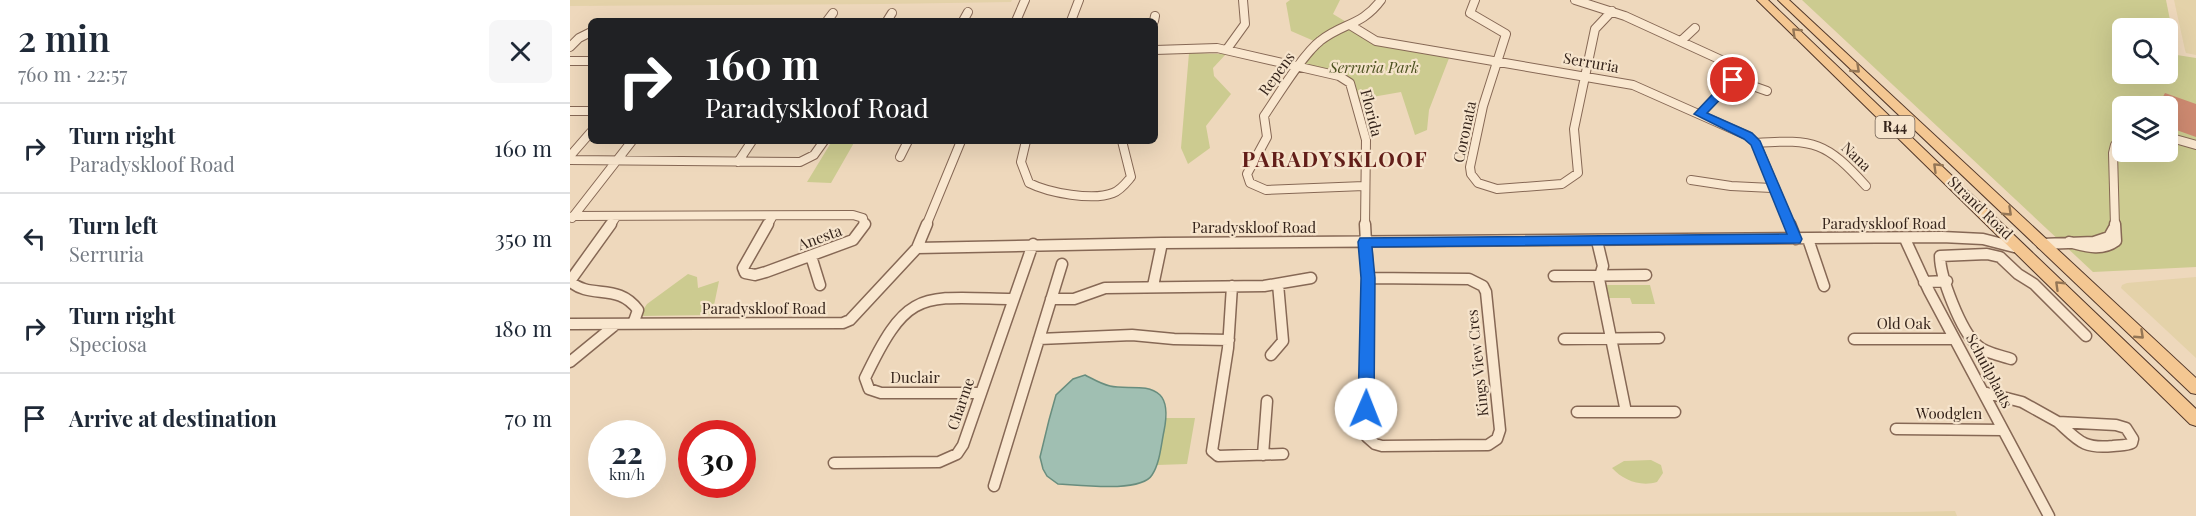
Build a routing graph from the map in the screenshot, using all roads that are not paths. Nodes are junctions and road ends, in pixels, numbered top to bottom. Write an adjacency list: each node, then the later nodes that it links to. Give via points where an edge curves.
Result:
1 (1025, 0): 16 (street)
2 (1079, 0): 17 (street)
3 (1243, 0): 24 (street, via 1245,24)
4 (1381, 0): 18 (street, via 1371,14)
5 (1475, 0): 27 (street, via 1470,13 1506,34)
6 (1575, 0): 9 (street)
7 (1762, 0): 58 (main road, Strand Road / R44, one-way to 7)
8 (1783, 0): 68 (main road, Strand Road / R44, one-way to 68)
9 (1612, 11): 21 (street); 29 (street, via 1595,29)
10 (968, 12): 15 (street)
11 (832, 13): 13 (street)
12 (892, 13): 14 (street)
13 (829, 18)
14 (889, 18)
15 (965, 18)
16 (1017, 18)
17 (1072, 18)
18 (1350, 25): 27 (street, Serruria, via 1376,41); 28 (street, Repens, via 1319,42)
19 (1695, 28): 21 (street)
20 (588, 34): 22 (street)
21 (1682, 41): 30 (street, via 1728,61 1735,68)
22 (570, 47)
23 (1158, 50): 24 (street, Florida)
24 (1227, 50): 28 (street, Florida)
25 (570, 61): 26 (street)
26 (588, 61)
27 (1497, 61): 29 (street, Serruria); 29 (street, Coronata, via 1470,167 1473,178 1490,188 1562,184 1578,172 1574,129)
28 (1298, 67): 52 (street, Florida, via 1339,76 1350,83 1366,140); 52 (street, Repens, via 1264,116 1267,137 1247,174 1249,182 1266,190)
29 (1586, 76): 34 (street, Serruria, via 1632,85)
30 (1733, 80): 31 (street); 34 (street)
31 (1767, 91)
32 (570, 111): 33 (street)
33 (588, 111)
34 (1700, 114): 44 (street, Serruria, via 1748,136)
35 (588, 136): 47 (street)
36 (2178, 140): 45 (street)
37 (630, 144): 48 (street)
38 (750, 144): 49 (street)
39 (822, 144): 49 (street, via 814,155 800,162)
40 (906, 144): 46 (street)
41 (961, 144): 69 (street)
42 (1025, 144): 43 (street, via 1021,162 1029,183 1044,190 1104,195 1120,188 1131,177)
43 (1123, 144)
44 (1756, 144): 53 (street, Nana, via 1804,140 1820,145 1838,155); 54 (street)
45 (2196, 144)
46 (900, 157)
47 (570, 158): 48 (street)
48 (615, 162): 49 (street); 57 (street)
49 (738, 162)
50 (2113, 162): 68 (street, via 2117,239 2110,246 2098,248 2069,242)
51 (1691, 180): 54 (street)
52 (1364, 186): 65 (street, Florida)
53 (1866, 186)
54 (1773, 188): 60 (street)
55 (773, 216): 56 (street, Anesta); 71 (street, Anesta, via 743,267 745,273 755,275); 71 (street, Anesta, via 853,215 866,221 853,240)
56 (616, 217): 57 (street, Anesta); 89 (street, via 570,281 576,287 615,292 632,302 638,310)
57 (571, 218)
58 (1992, 219): 59 (main road, Strand Road / R44); 63 (street, via 1988,234)
59 (2007, 234): 68 (main road); 70 (main road, Strand Road / R44)
60 (1796, 239): 61 (street, Paradyskloof Road); 64 (street, Paradyskloof Road)
61 (1808, 239): 62 (street, Paradyskloof Road); 85 (street)
62 (1905, 239): 63 (street, Paradyskloof Road); 80 (street, Schuilplaats)
63 (1970, 239): 70 (street, Paradyskloof Road, via 2006,243)
64 (1597, 241): 65 (street, Paradyskloof Road); 76 (street, via 1603,266)
65 (1365, 242): 66 (street, Paradyskloof Road); 78 (street, Kings View Cres)
66 (1162, 243): 67 (street, Paradyskloof Road); 83 (street)
67 (1033, 244): 69 (street, Paradyskloof Road); 86 (street, Charme)
68 (2042, 244): 73 (main road, via 2036,248); 102 (main road, Strand Road / R44, one-way to 102)
69 (917, 248): 89 (street, Paradyskloof Road, via 856,316 843,323)
70 (2024, 251): 73 (main road, Strand Road / R44)
71 (811, 256): 82 (street)
72 (1062, 264): 87 (street)
73 (2036, 264): 109 (main road, Strand Road / R44, one-way to 73)
74 (1646, 275): 76 (street)
75 (1554, 276): 76 (street)
76 (1600, 276): 94 (street)
77 (1311, 278): 81 (street)
78 (1368, 278): 78 (street, Kings View Cres, via 1367,437 1382,446 1494,443 1500,430 1483,286 1469,279)
79 (1947, 281): 80 (street); 91 (street, via 1938,259 1943,254 1994,255 2034,284); 100 (street, via 1950,299 1972,341 1980,348)
80 (1924, 282): 97 (street, Schuilplaats)
81 (1278, 284): 84 (street); 99 (street, via 1283,341)
82 (820, 285)
83 (1153, 286): 84 (street); 87 (street, via 1105,288 1074,299)
84 (1232, 286): 98 (street)
85 (1824, 286)
86 (1012, 299): 104 (street, Charme); 104 (street, Duclair, via 937,298 917,304 886,337 865,378 869,389 881,393)
87 (1051, 299): 92 (street)
88 (570, 324): 90 (street, Paradyskloof Road)
89 (633, 324): 90 (street, Paradyskloof Road)
90 (615, 325): 101 (street)
91 (2086, 336)
92 (1039, 339): 98 (street, via 1132,335); 116 (street)
93 (1564, 339): 94 (street)
94 (1612, 339): 95 (street); 107 (street)
95 (1659, 339)
96 (1854, 339): 97 (street, Old Oak)
97 (1954, 339): 103 (street, Schuilplaats)
98 (1228, 340): 114 (street, via 1212,452 1218,456)
99 (1271, 355)
100 (2011, 359)
101 (570, 362)
102 (2196, 388)
103 (1983, 392): 110 (street, via 2017,400); 112 (street, Schuilplaats)
104 (981, 393): 115 (street, Charme, via 963,445 949,459)
105 (1267, 401): 114 (street)
106 (1577, 412): 107 (street)
107 (1626, 412): 108 (street)
108 (1675, 412)
109 (2196, 418)
110 (2058, 422): 110 (street, via 2076,441 2090,446 2132,443 2126,428 2116,425)
111 (1896, 429): 112 (street, Woodglen)
112 (2003, 430): 117 (street, Schuilplaats)
113 (1282, 454): 114 (street)
114 (1263, 455)
115 (834, 463)
116 (994, 486)
117 (2049, 516)

